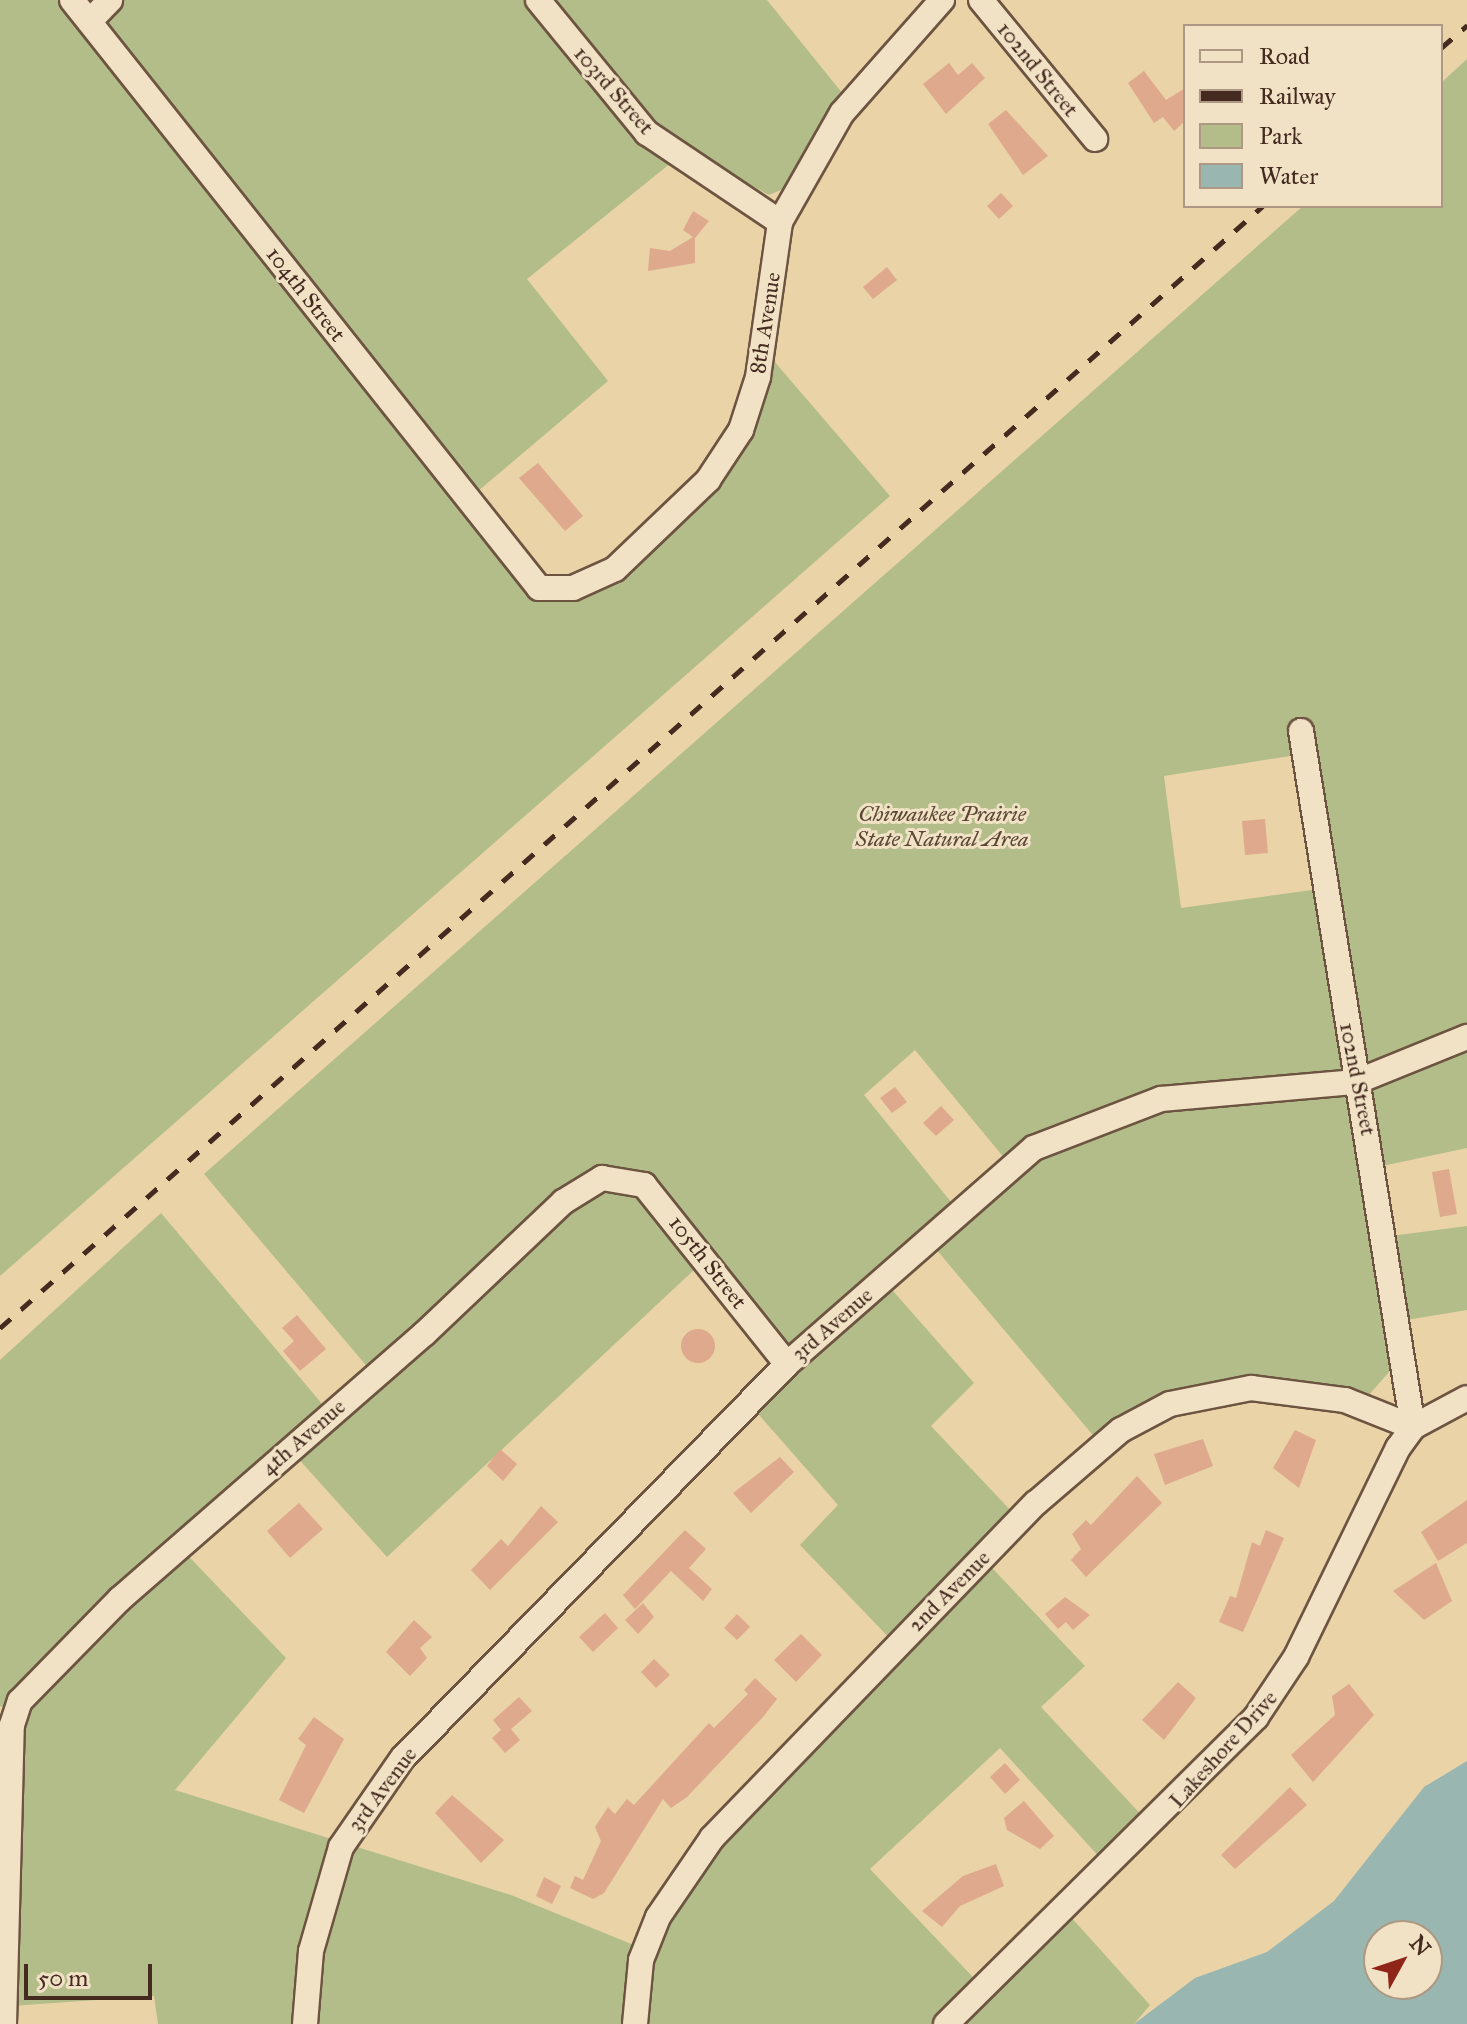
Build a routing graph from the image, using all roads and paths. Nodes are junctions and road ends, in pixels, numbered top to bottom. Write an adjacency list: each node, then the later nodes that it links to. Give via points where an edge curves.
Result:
1 (72, 0): 6 (street, 104th Street)
2 (110, 0): 6 (street)
3 (538, 0): 8 (street, 103rd Street, via 647,133)
4 (942, 0): 8 (street, 8th Avenue, via 842,113)
5 (981, 0): 7 (street, 102nd Street)
6 (90, 21): 9 (street, 104th Street)
7 (1095, 139)
8 (780, 222): 9 (street, 8th Avenue, via 758,377 741,430 708,480 615,569 573,588)
9 (539, 588)
10 (1301, 731): 12 (street, 102nd Street)
11 (1467, 1037): 12 (street, 3rd Avenue)
12 (1356, 1082): 14 (street, 3rd Avenue, via 1161,1099 1034,1148); 16 (street, 102nd Street)
13 (617, 1177): 14 (street, 105th Street, via 655,1194); 18 (street, 4th Avenue, via 593,1181 563,1202 424,1334 120,1599 34,1683 12,1725)
14 (787, 1364): 19 (street, 3rd Avenue, via 503,1648 402,1759 341,1847 311,1951)
15 (1467, 1398): 16 (street, Lakeshore Drive)
16 (1413, 1427): 17 (street, 2nd Avenue, via 1345,1400 1251,1388 1180,1401 1121,1430 1036,1503 712,1838 658,1917 641,1960); 20 (street, Lakeshore Drive, via 1363,1507 1296,1657 1256,1717)
17 (634, 2021)
18 (4, 2024)
19 (305, 2024)
20 (946, 2024)

